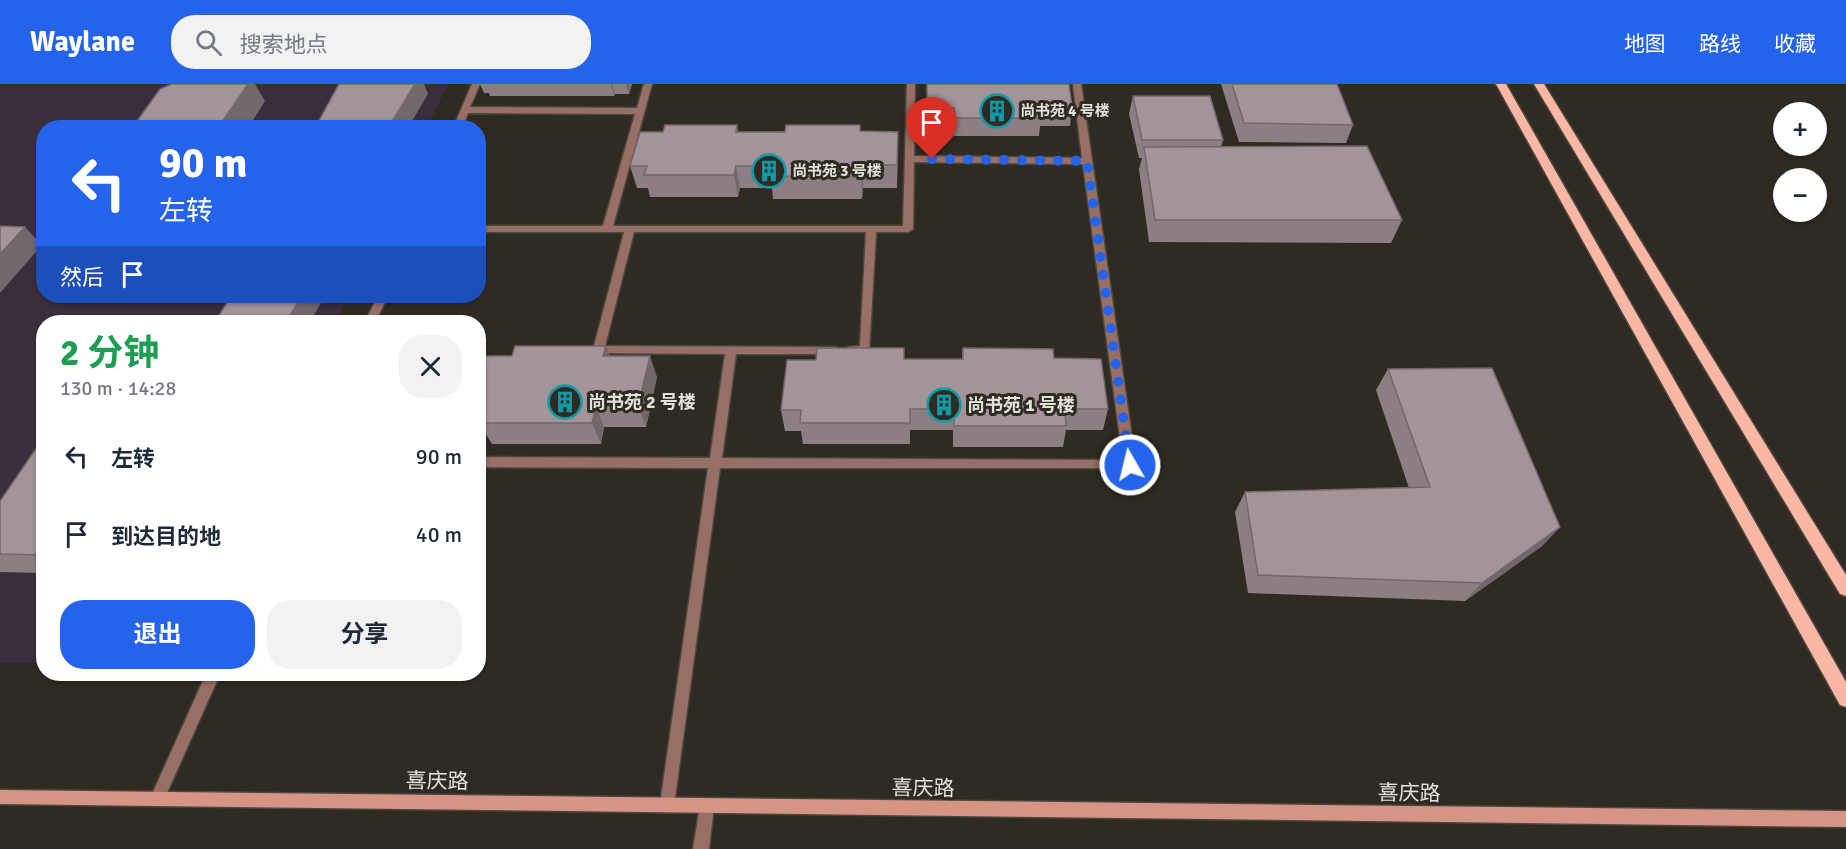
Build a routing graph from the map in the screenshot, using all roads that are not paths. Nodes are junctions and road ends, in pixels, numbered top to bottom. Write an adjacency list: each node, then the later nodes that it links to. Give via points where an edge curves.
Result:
1 (476, 84): 7 (street)
2 (648, 84): 8 (street)
3 (911, 84): 10 (street)
4 (1077, 84): 11 (street)
5 (1501, 84): 21 (main road)
6 (1539, 84): 19 (main road)
7 (465, 110): 8 (street); 9 (street)
8 (640, 111): 13 (street)
9 (461, 120)
10 (910, 159): 11 (street); 15 (street, via 908,229)
11 (1087, 161): 18 (street, via 1130,465)
12 (486, 229): 13 (street)
13 (607, 229): 14 (street)
14 (630, 229): 15 (street); 16 (street, via 598,350)
15 (872, 229): 16 (street, via 865,350)
16 (731, 350): 18 (street)
17 (486, 462): 18 (street)
18 (715, 463): 24 (street)
19 (1846, 589)
20 (210, 681): 23 (street)
21 (1846, 699)
22 (0, 797): 23 (main road, 喜庆路)
23 (157, 799): 24 (main road, 喜庆路)
24 (668, 805): 25 (main road, 喜庆路)
25 (707, 806): 26 (main road, 喜庆路); 27 (street)
26 (1846, 819)
27 (701, 849)

